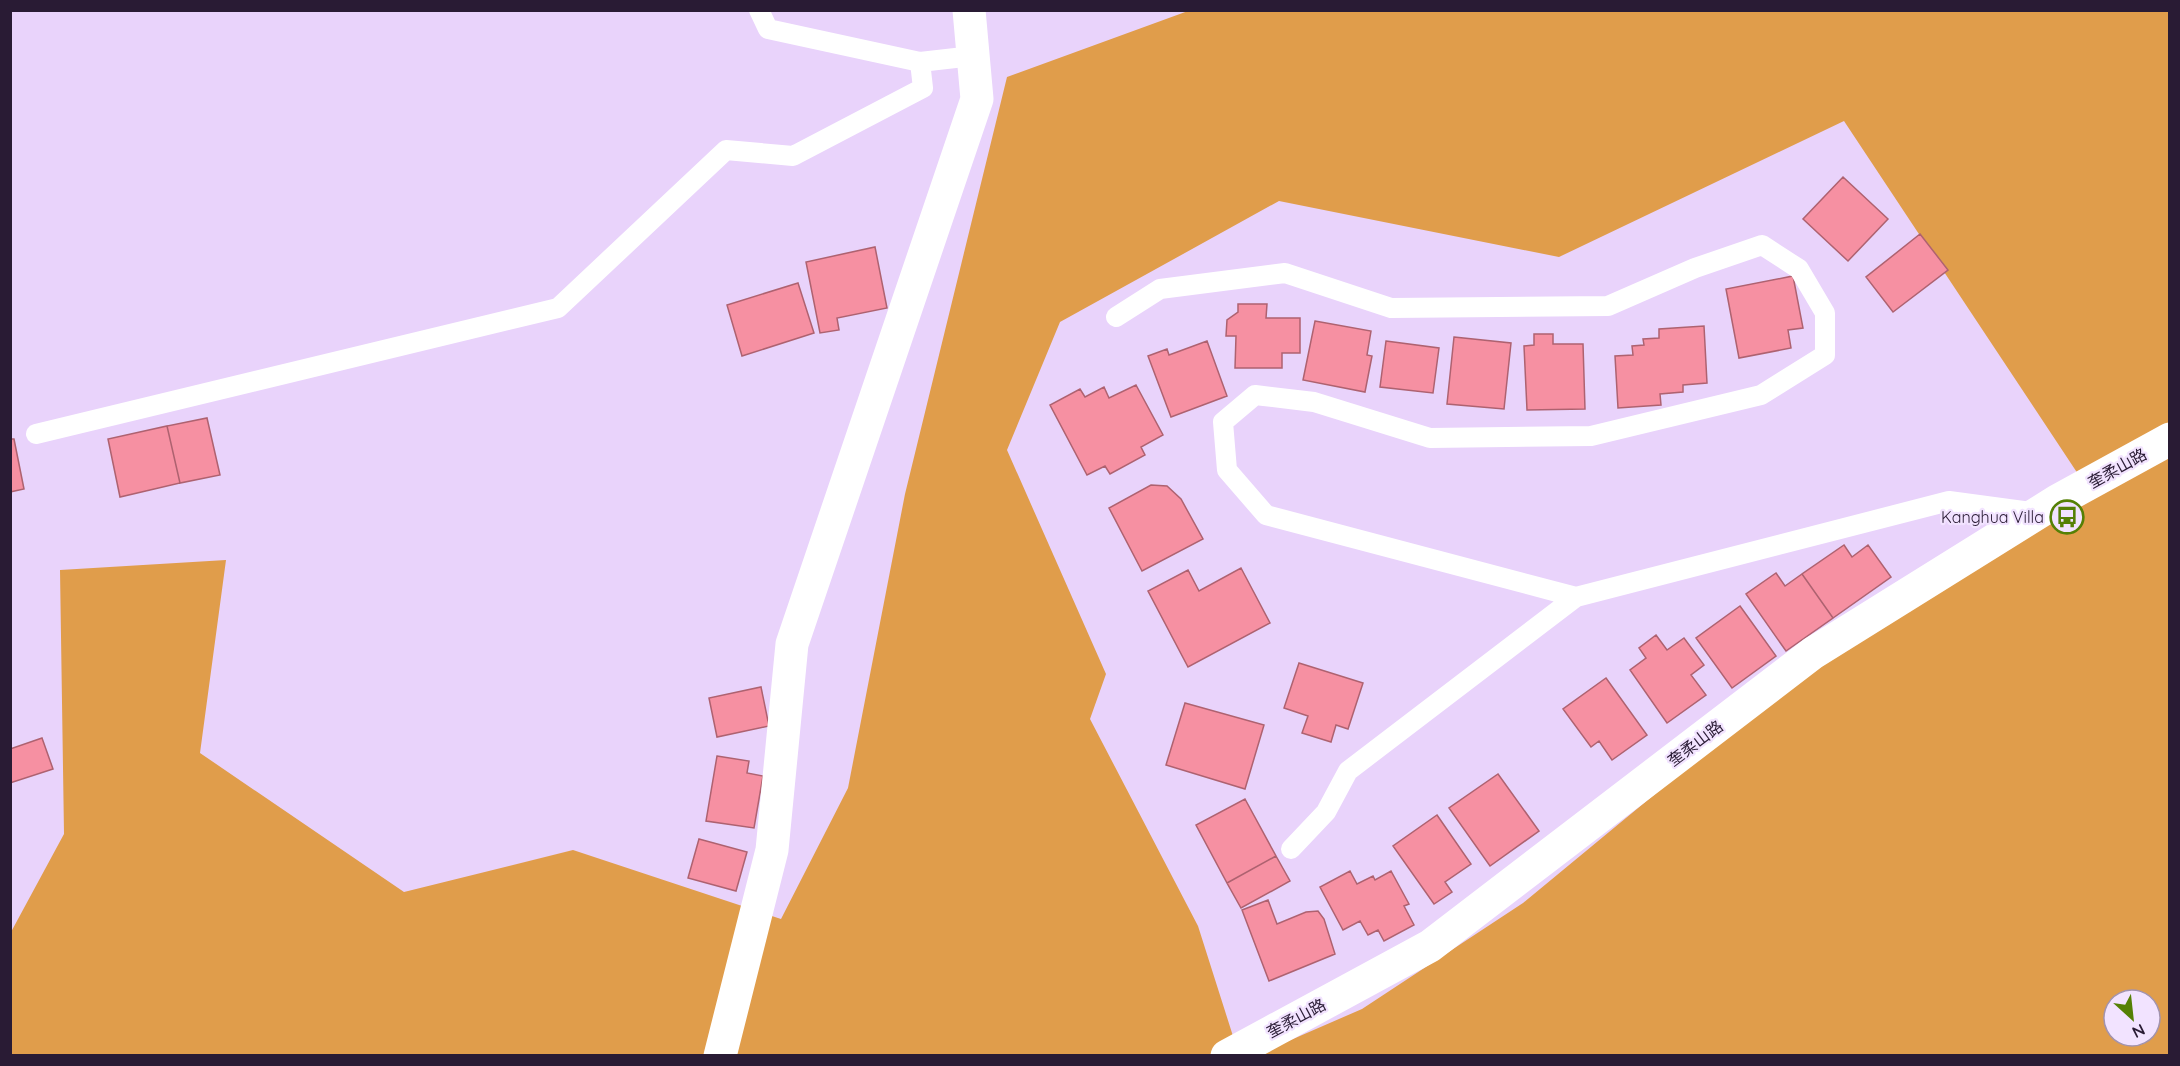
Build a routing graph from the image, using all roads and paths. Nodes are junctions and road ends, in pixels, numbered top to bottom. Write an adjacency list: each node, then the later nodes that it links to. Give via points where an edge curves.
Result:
1 (759, 10): 4 (lane, via 768,29)
2 (969, 10): 3 (street)
3 (973, 56): 4 (lane); 11 (street, via 977,99 792,644 772,850)
4 (920, 62): 6 (lane, via 923,87 793,156 726,150 558,308)
5 (1116, 317): 9 (lane, via 1160,289 1285,273 1391,308 1608,306 1695,268 1762,245 1799,269 1820,304 1825,313 1825,355 1761,395 1591,435 1430,438 1314,402 1255,395 1223,422 1227,470 1266,515)
6 (36, 434)
7 (2169, 439): 8 (street, 奎柔山路)
8 (2038, 513): 9 (lane, via 1949,501); 12 (street, 奎柔山路, via 1813,653 1430,946)
9 (1576, 597): 10 (lane, via 1347,771 1326,812)
10 (1291, 849)
11 (720, 1056)
12 (1227, 1056)

